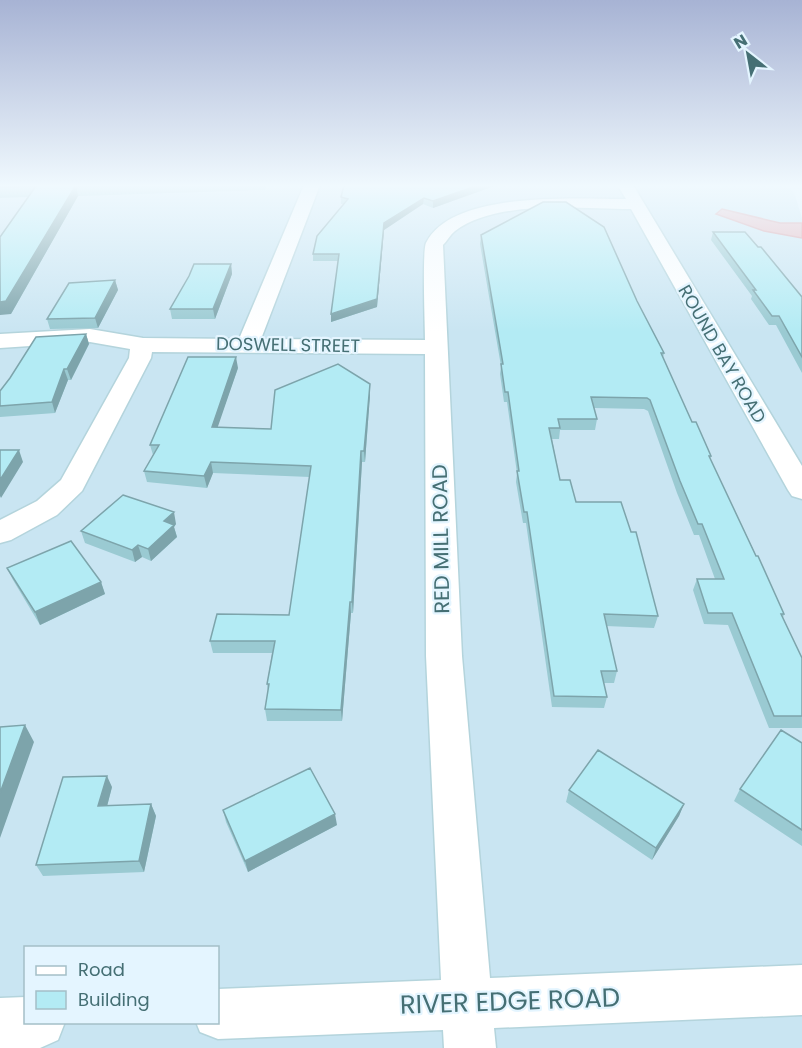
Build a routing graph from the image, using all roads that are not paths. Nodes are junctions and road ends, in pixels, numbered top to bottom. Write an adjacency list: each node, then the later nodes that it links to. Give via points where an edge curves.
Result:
1 (293, 234): 5 (street)
2 (438, 234): 7 (street, RED MILL ROAD, via 434,245)
3 (653, 234): 8 (street, ROUND BAY ROAD)
4 (0, 341): 6 (street, DOSWELL STREET, via 108,335)
5 (248, 344): 6 (street, DOSWELL STREET); 7 (street, DOSWELL STREET)
6 (142, 345): 9 (street, via 140,358 72,485 47,508)
7 (435, 347): 14 (street, RED MILL ROAD, via 444,656)
8 (802, 490)
9 (0, 533)
10 (802, 990): 14 (street, RIVER EDGE ROAD)
11 (219, 1014): 14 (street, RIVER EDGE ROAD)
12 (24, 1023): 13 (street)
13 (0, 1024)
14 (468, 1025)

